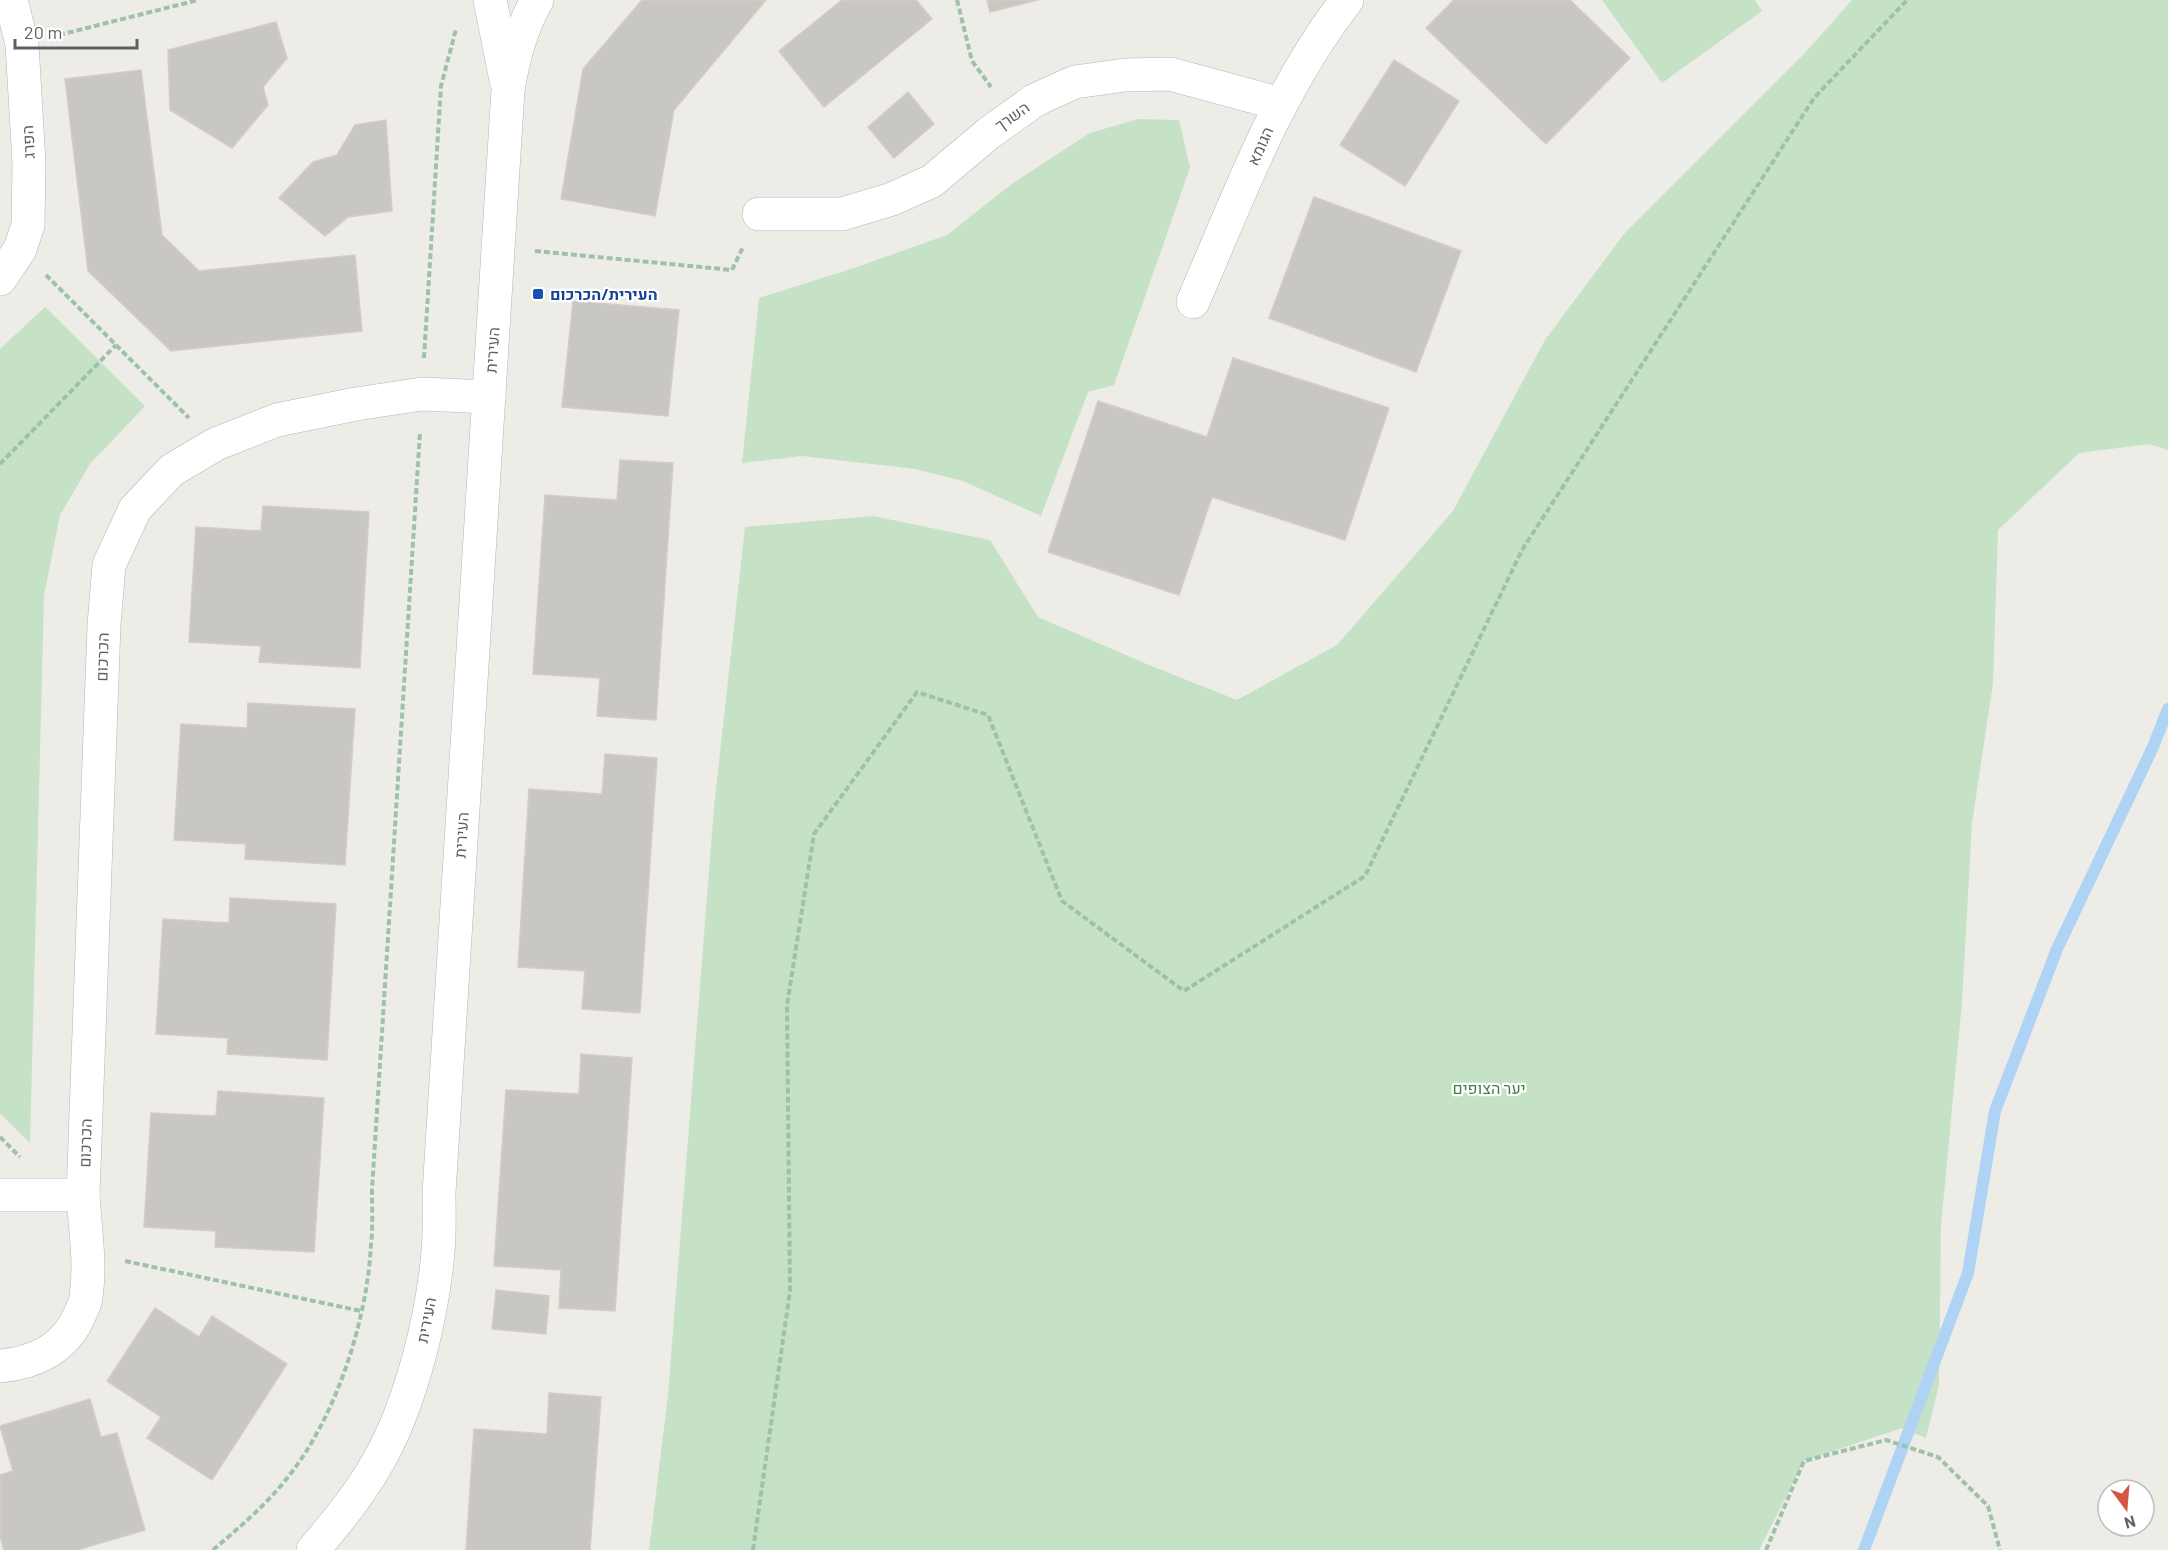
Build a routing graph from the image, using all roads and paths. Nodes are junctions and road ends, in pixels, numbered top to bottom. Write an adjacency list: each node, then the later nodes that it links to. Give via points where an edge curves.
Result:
1 (11, 0): 9 (street, הפרג)
2 (198, 0): 9 (path)
3 (490, 0): 10 (street, העירית)
4 (537, 0): 10 (street, העירית, via 523,28)
5 (957, 0): 12 (path, via 972,61)
6 (1347, 0): 11 (street, הגומא)
7 (1907, 0): 30 (path, via 1814,98 1522,550 1365,876 1184,991 1062,901 988,716 917,692 814,834 787,1005 790,1292)
8 (458, 22): 19 (path, via 441,86)
9 (22, 44): 15 (street, הפרג, via 29,163 28,225)
10 (508, 90): 14 (street, העירית)
11 (1281, 104): 12 (street, השרך, via 1170,74 1125,75 1075,82 1035,100); 17 (street, הגומא)
12 (1012, 117): 13 (street, השרך, via 932,181 892,199 842,214)
13 (759, 214): 14 (path, via 732,270)
14 (498, 248): 20 (street, העירית)
15 (20, 249): 16 (street, הפרג); 18 (path)
16 (0, 279)
17 (1193, 302)
18 (116, 345): 21 (path); 22 (path)
19 (422, 394): 20 (street, הכרכום); 21 (street, הכרכום, via 277,420); 26 (path, via 371,1246)
20 (489, 397): 29 (street, העירית, via 438,1251 427,1325 404,1404 379,1461 343,1516)
21 (216, 444): 24 (street, הכרכום, via 172,470 135,509 109,565)
22 (0, 464)
23 (0, 1195): 24 (street)
24 (83, 1195): 25 (street, הכרכום)
25 (86, 1253): 26 (path); 27 (street, הכרכום, via 86,1299 75,1326 55,1348 30,1361)
26 (361, 1311): 28 (path, via 345,1372 319,1429 289,1476 254,1515)
27 (0, 1366)
28 (213, 1550)
29 (313, 1550)
30 (753, 1550)
31 (1766, 1550): 32 (path, via 1804,1461 1886,1440 1938,1457 1988,1506)
32 (2000, 1550)

